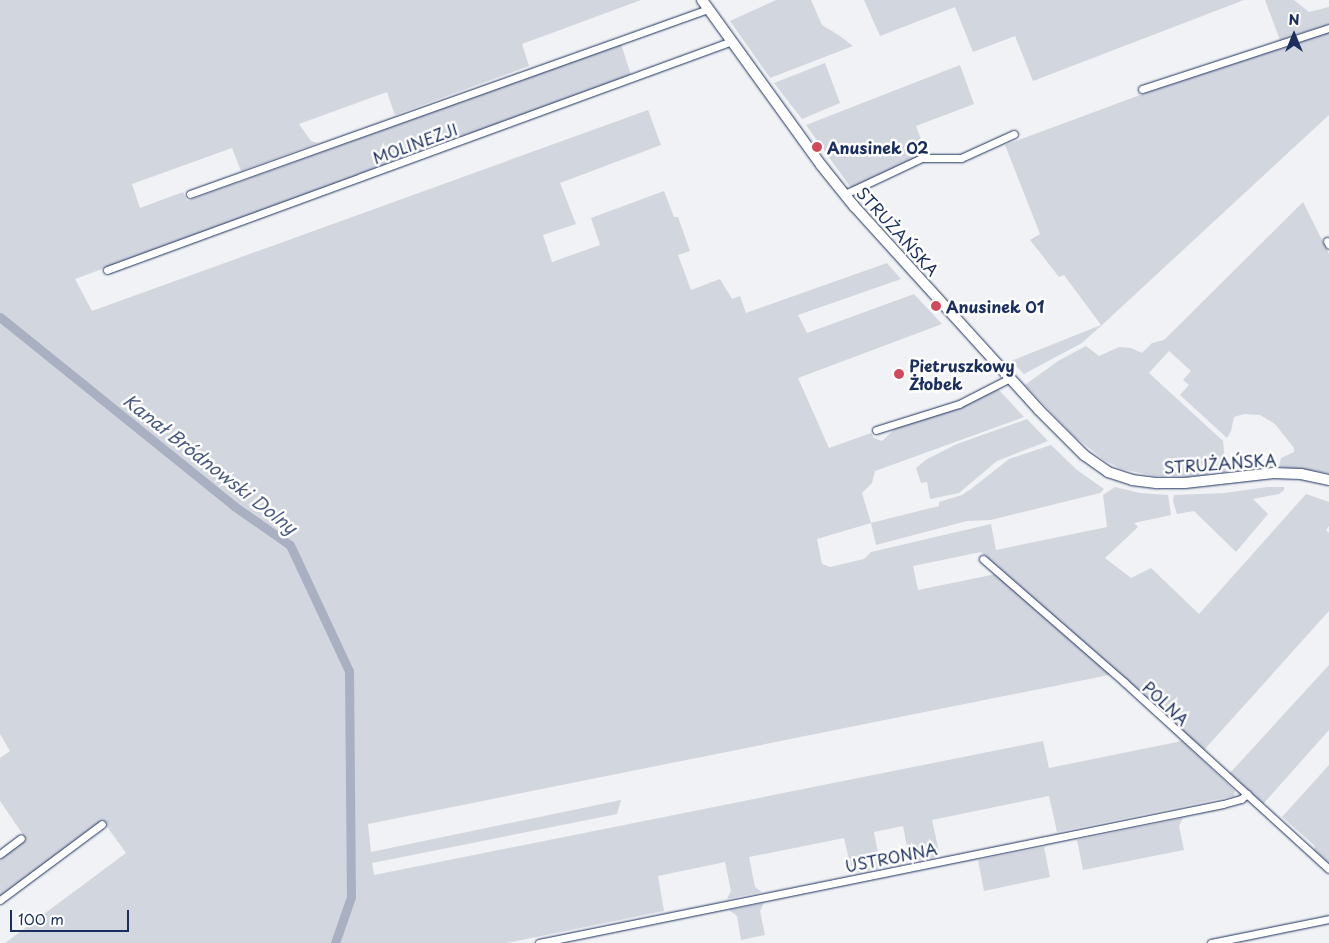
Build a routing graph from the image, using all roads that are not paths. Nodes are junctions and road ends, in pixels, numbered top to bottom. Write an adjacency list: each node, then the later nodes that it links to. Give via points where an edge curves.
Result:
1 (705, 4): 3 (main road, STRUŻAŃSKA); 6 (street)
2 (1329, 28): 4 (street)
3 (732, 41): 7 (main road, STRUŻAŃSKA); 8 (street, MOLINEZJI)
4 (1142, 89)
5 (1014, 134): 7 (street, via 961,158 922,158)
6 (190, 194)
7 (845, 194): 9 (main road, STRUŻAŃSKA)
8 (107, 270)
9 (1010, 378): 10 (street, via 959,404); 11 (main road, STRUŻAŃSKA, via 1084,455 1108,472 1132,480 1185,483 1273,473)
10 (876, 430)
11 (1329, 480)
12 (983, 559): 13 (street, POLNA)
13 (1248, 794): 17 (street, POLNA); 20 (street, USTRONNA, via 1223,804)
14 (102, 824): 18 (street)
15 (21, 838): 16 (street)
16 (0, 854)
17 (1329, 870)
18 (0, 900)
19 (1329, 919): 21 (street)
20 (539, 943)
21 (1211, 943)

